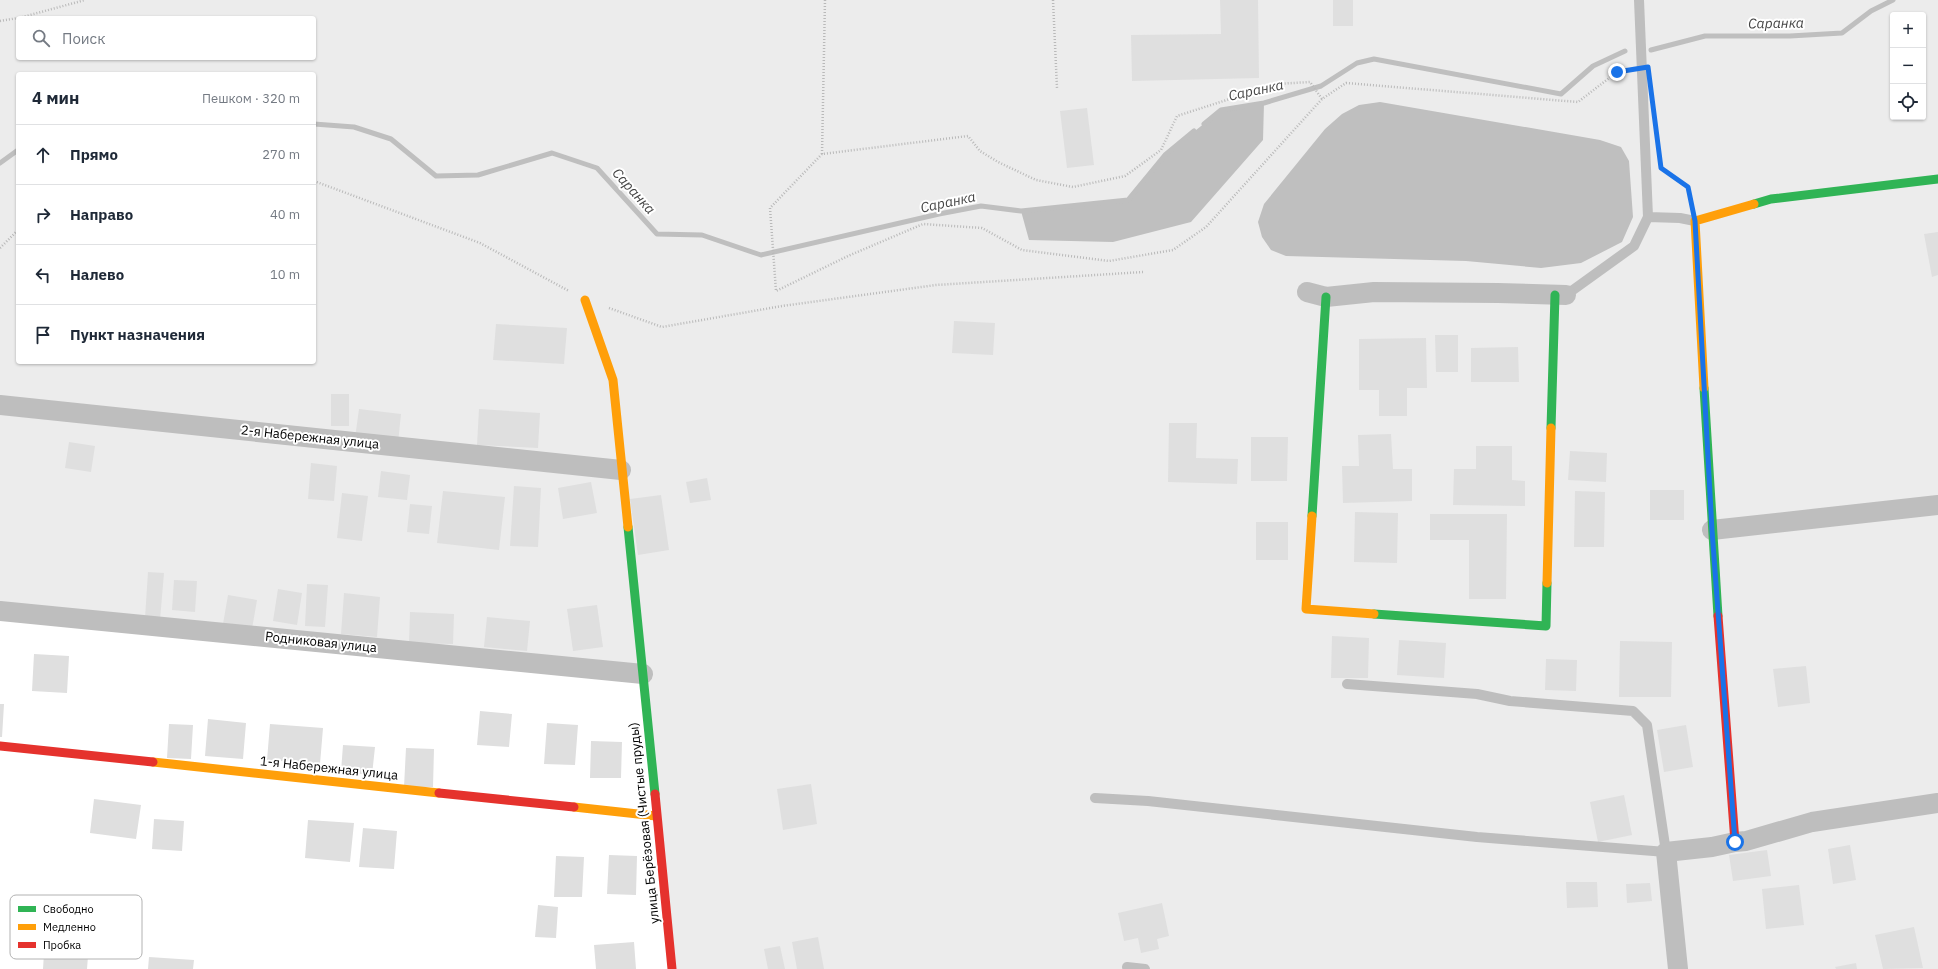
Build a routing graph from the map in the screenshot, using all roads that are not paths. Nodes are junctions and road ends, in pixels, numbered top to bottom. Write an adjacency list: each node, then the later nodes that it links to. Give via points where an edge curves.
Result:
1 (1640, 0): 3 (lane)
2 (1938, 179): 4 (street, via 1771,199)
3 (1648, 217): 4 (lane); 6 (lane, via 1634,246)
4 (1695, 221): 12 (street)
5 (1307, 292): 7 (street)
6 (1560, 295): 7 (street, via 1374,292); 7 (street, via 1546,626 1306,609)
7 (1326, 297)
8 (585, 300): 10 (street, улица Берёзовая (Чистые пруды), via 613,380)
9 (0, 405): 10 (street, 2-я Набережная улица)
10 (621, 470): 14 (street, улица Берёзовая (Чистые пруды))
11 (1938, 504): 12 (street)
12 (1712, 530): 20 (street)
13 (0, 611): 14 (street, Родниковая улица)
14 (642, 674): 19 (street, улица Берёзовая (Чистые пруды))
15 (1347, 684): 21 (lane, via 1477,694 1510,701 1633,711 1647,725)
16 (0, 746): 19 (street, 1-я Набережная улица)
17 (1095, 798): 21 (lane, via 1148,801 1477,837)
18 (1938, 803): 20 (street, via 1812,822)
19 (656, 816): 23 (street, улица Берёзовая (Чистые пруды))
20 (1735, 842): 21 (street)
21 (1666, 852): 25 (street)
22 (1127, 967): 24 (lane)
23 (672, 969)
24 (1145, 969)
25 (1678, 969)

